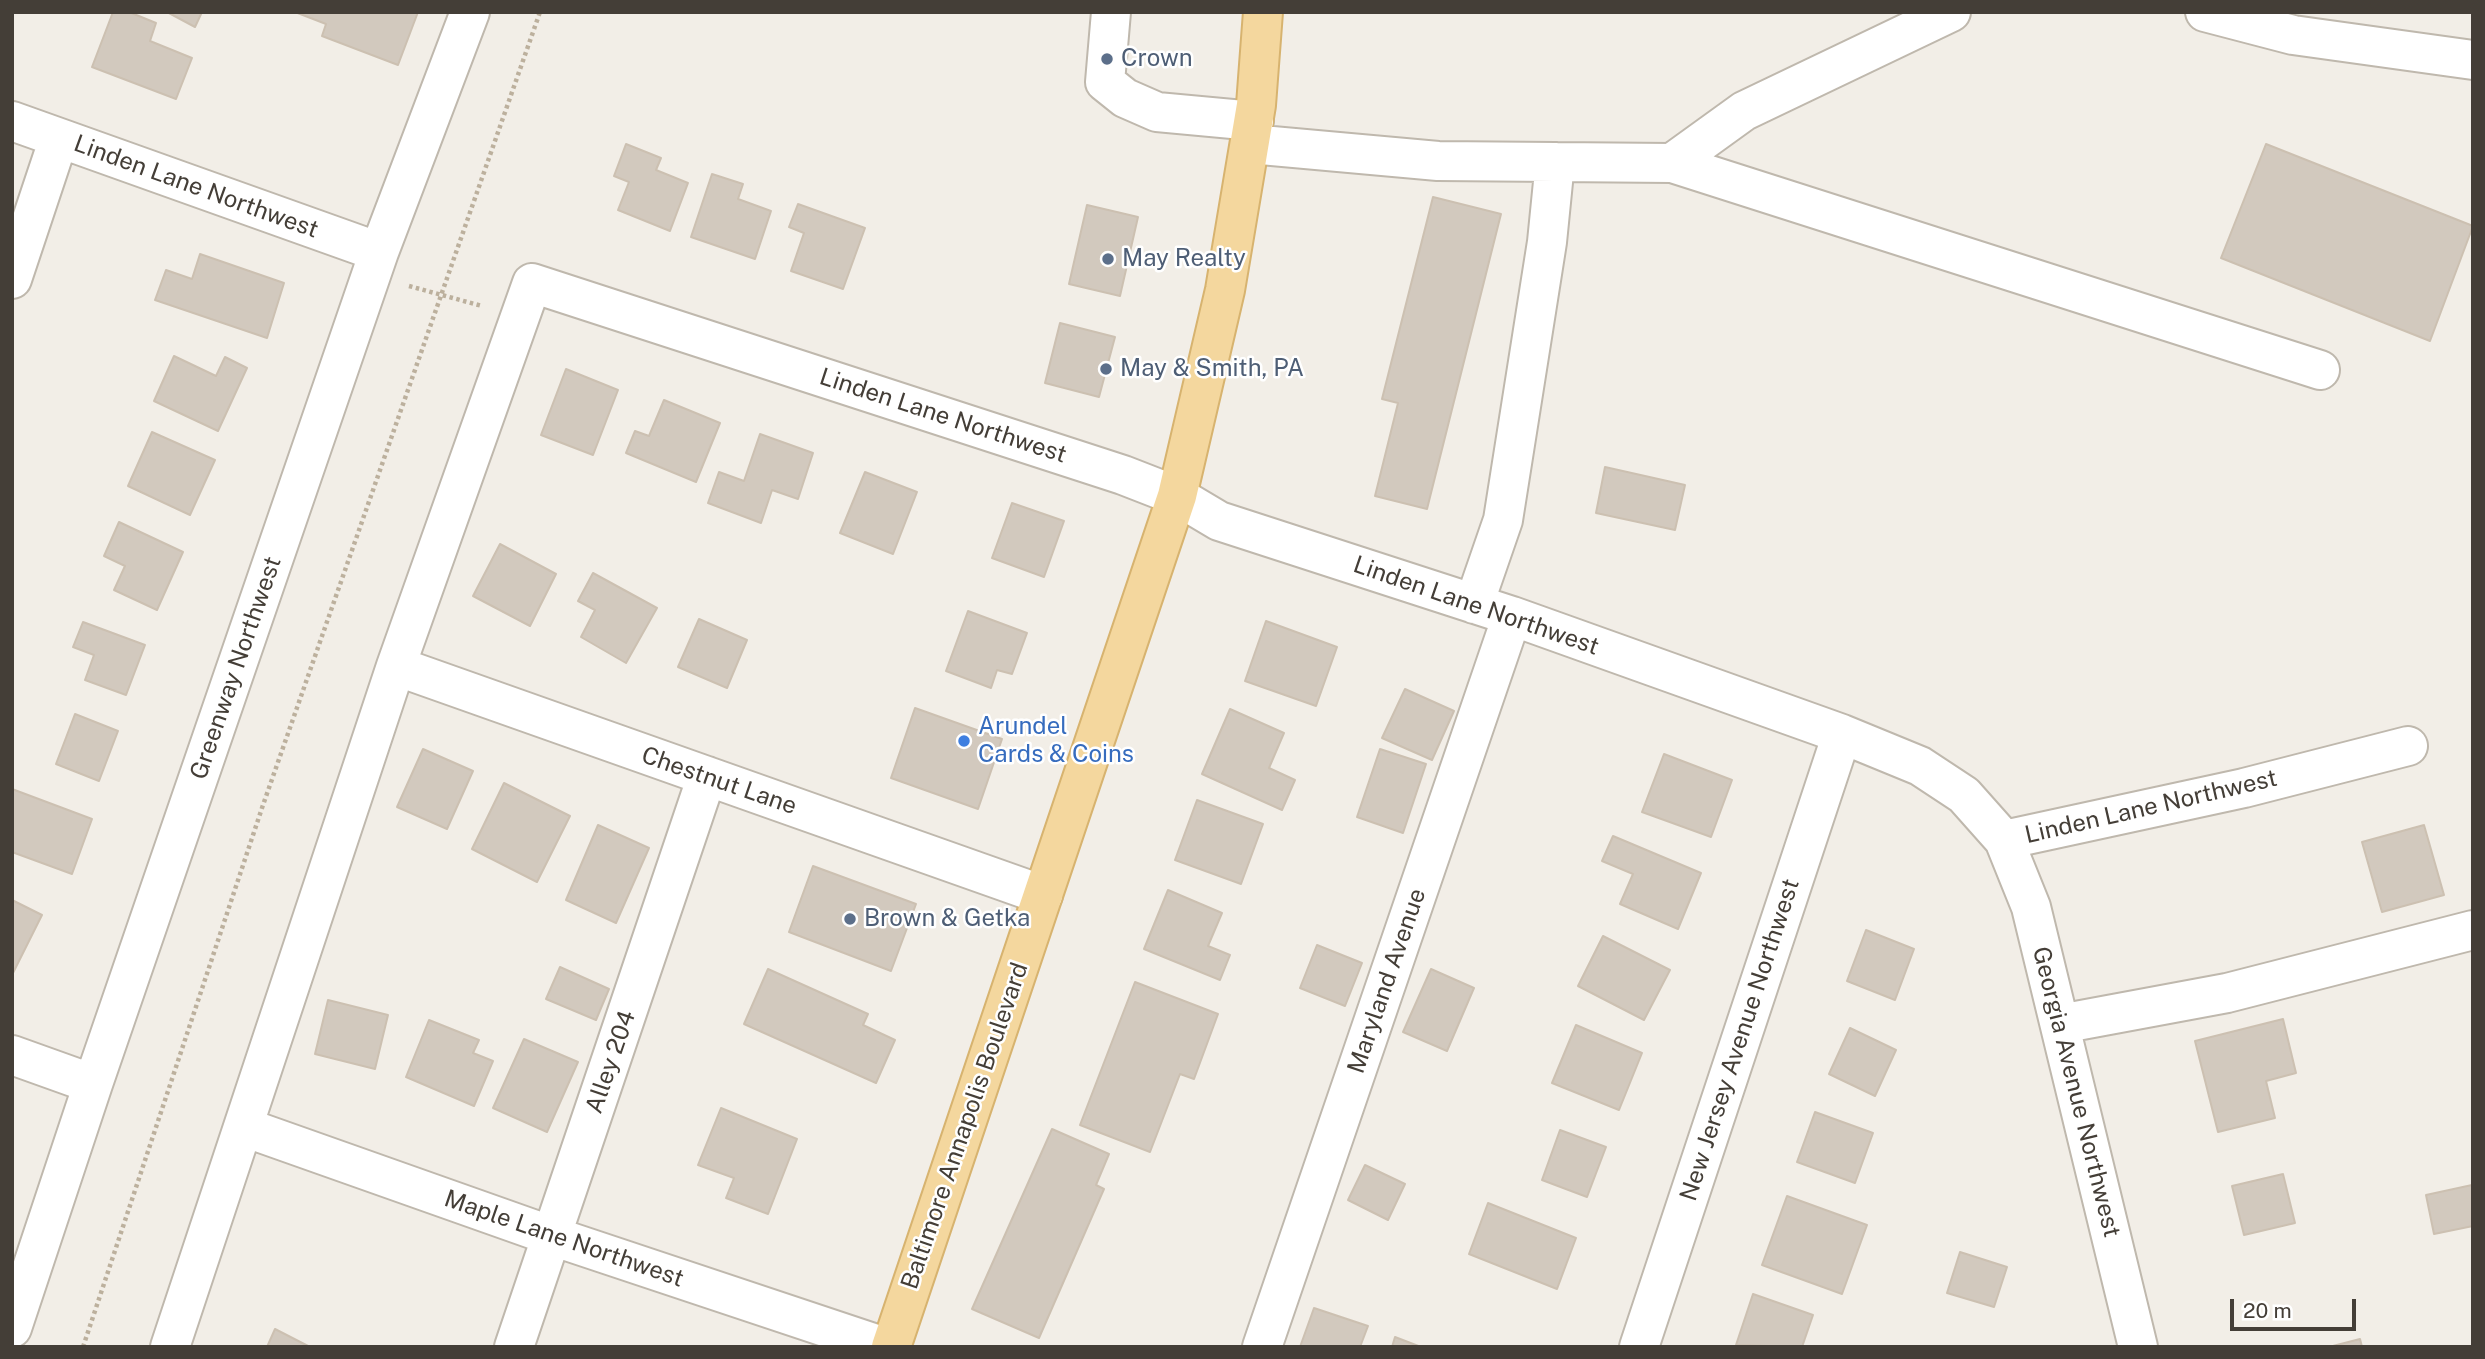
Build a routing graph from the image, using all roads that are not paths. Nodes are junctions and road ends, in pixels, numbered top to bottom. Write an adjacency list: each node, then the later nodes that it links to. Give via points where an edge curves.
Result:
1 (470, 12): 12 (street, Greenway Northwest)
2 (1111, 12): 8 (street, via 1105,82 1125,98 1157,112)
3 (1263, 12): 8 (main road, Baltimore Annapolis Boulevard)
4 (1951, 12): 11 (street, via 1744,111)
5 (2205, 12): 6 (street, via 2293,35)
6 (2473, 60)
7 (12, 121): 9 (street, Linden Lane Northwest)
8 (1252, 133): 10 (street, via 1438,161); 15 (main road, Baltimore Annapolis Boulevard, via 1223,303)
9 (59, 138): 12 (street, Linden Lane Northwest); 13 (street)
10 (1555, 162): 11 (street); 16 (street, via 1547,242 1503,520)
11 (1672, 163): 14 (street)
12 (375, 264): 27 (street, Greenway Northwest)
13 (12, 279)
14 (2320, 370)
15 (1177, 496): 16 (street, Linden Lane Northwest, via 1219,521); 18 (street, Linden Lane Northwest, via 1110,470 532,283); 23 (main road, Baltimore Annapolis Boulevard)
16 (1474, 604): 17 (street, Linden Lane Northwest)
17 (1512, 616): 19 (street, Linden Lane Northwest); 36 (street, Maryland Avenue)
18 (396, 666): 21 (street, Chestnut Lane); 28 (street)
19 (1842, 734): 22 (street, Linden Lane Northwest, via 1920,766 1964,795); 37 (street, New Jersey Avenue Northwest)
20 (2408, 746): 22 (street, Linden Lane Northwest, via 2244,788)
21 (707, 776): 23 (street, Chestnut Lane); 29 (street, Alley 204)
22 (2004, 840): 25 (street, Georgia Avenue Northwest, via 2031,906)
23 (1042, 895): 35 (main road, Baltimore Annapolis Boulevard)
24 (2473, 930): 25 (street, via 2227,993)
25 (2060, 1024): 38 (street, Georgia Avenue Northwest)
26 (12, 1055): 27 (street)
27 (93, 1084): 30 (street, Greenway Northwest)
28 (244, 1127): 29 (street, Maple Lane Northwest); 32 (street)
29 (552, 1236): 31 (street, Maple Lane Northwest); 33 (street, Alley 204)
30 (12, 1328)
31 (808, 1334): 34 (street, Maple Lane Northwest)
32 (170, 1347)
33 (514, 1347)
34 (885, 1347)
35 (891, 1347)
36 (1262, 1347)
37 (1639, 1347)
38 (2138, 1347)

